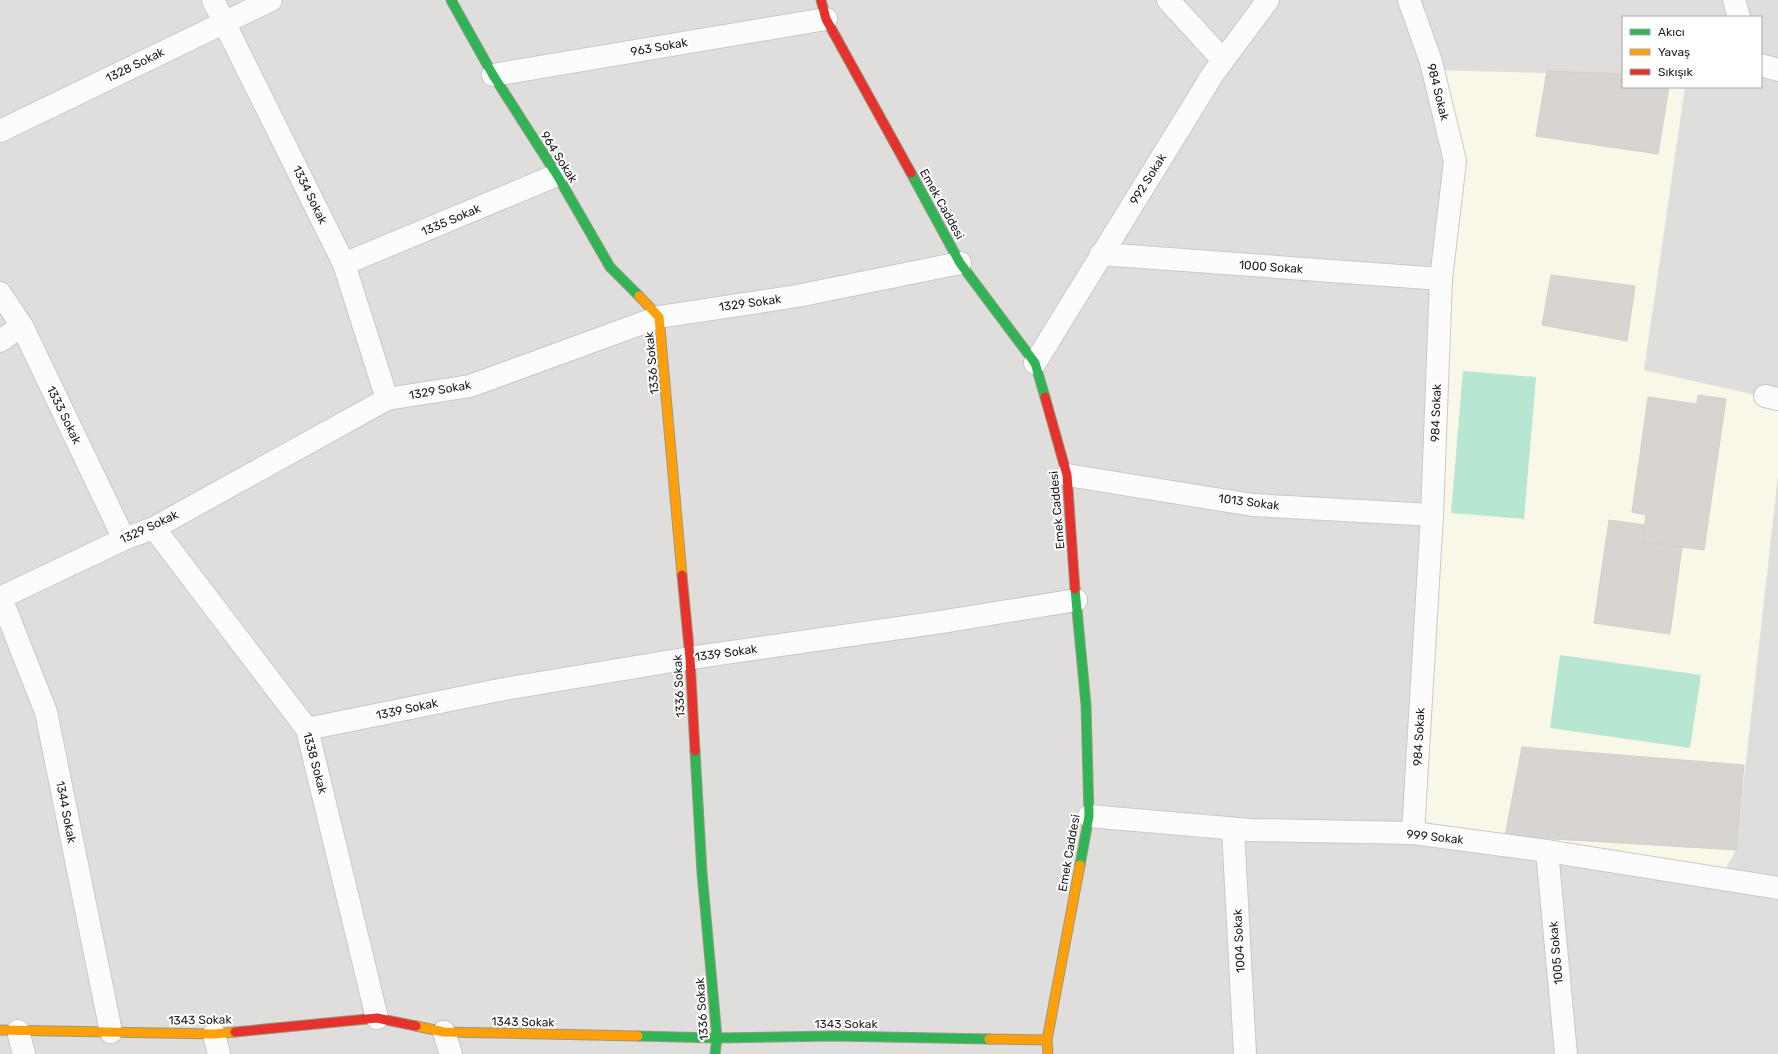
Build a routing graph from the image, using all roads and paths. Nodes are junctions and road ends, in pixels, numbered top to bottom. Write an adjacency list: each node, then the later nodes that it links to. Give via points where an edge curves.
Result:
1 (213, 0): 10 (street, 1334 Sokak)
2 (271, 0): 10 (street, 1328 Sokak)
3 (451, 0): 14 (street, 964 Sokak)
4 (1168, 0): 11 (street)
5 (1268, 0): 11 (street, 992 Sokak)
6 (1409, 0): 20 (street, 984 Sokak, via 1431,62 1455,161)
7 (1734, 0): 9 (street)
8 (823, 9): 14 (street, 963 Sokak); 18 (street, Emek Caddesi)
9 (1739, 16)
10 (224, 22): 15 (street, 1328 Sokak); 19 (street, 1334 Sokak)
11 (1223, 60): 17 (street, 992 Sokak)
12 (1762, 65): 13 (street)
13 (1778, 70)
14 (493, 75): 16 (street, 964 Sokak)
15 (0, 131)
16 (557, 175): 19 (street, 1335 Sokak); 22 (street, 964 Sokak, via 610,268)
17 (1101, 254): 20 (street, 1000 Sokak); 25 (street, 992 Sokak)
18 (960, 263): 22 (street, 1329 Sokak, via 797,296); 25 (street, Emek Caddesi)
19 (344, 264): 26 (street, 1334 Sokak)
20 (1441, 279): 28 (street, 984 Sokak)
21 (0, 293): 23 (street, 1333 Sokak)
22 (659, 316): 26 (street, 1329 Sokak, via 470,386); 33 (street, 1336 Sokak)
23 (22, 326): 24 (street); 30 (street, 1333 Sokak)
24 (0, 341)
25 (1035, 363): 27 (street, Emek Caddesi)
26 (387, 399): 29 (street, 1329 Sokak)
27 (1067, 475): 28 (street, 1013 Sokak, via 1253,505); 32 (street, Emek Caddesi)
28 (1432, 515): 37 (street, 984 Sokak)
29 (154, 528): 30 (street, 1329 Sokak); 34 (street, 1338 Sokak)
30 (124, 539): 31 (street, 1329 Sokak)
31 (0, 598): 42 (street, 1344 Sokak, via 46,712)
32 (1076, 600): 33 (street, 1339 Sokak); 35 (street, Emek Caddesi, via 1086,705)
33 (690, 658): 34 (street, 1339 Sokak, via 504,689); 44 (street, 1336 Sokak, via 702,873)
34 (307, 729): 40 (street, 1338 Sokak)
35 (1089, 816): 36 (street, 999 Sokak); 45 (street, Emek Caddesi)
36 (1234, 829): 37 (street, 999 Sokak); 51 (street, 1004 Sokak)
37 (1413, 833): 38 (street, 999 Sokak)
38 (1547, 851): 39 (street, 999 Sokak); 52 (street, 1005 Sokak)
39 (1778, 888)
40 (377, 1018): 43 (street, 1343 Sokak); 46 (street, 1343 Sokak)
41 (9, 1031): 42 (street, 1343 Sokak); 47 (street)
42 (111, 1032): 46 (street, 1343 Sokak)
43 (444, 1032): 44 (street, 1343 Sokak); 48 (street)
44 (717, 1038): 45 (street, 1343 Sokak, via 833,1036); 49 (street, 1336 Sokak)
45 (1047, 1040): 50 (street, Emek Caddesi)
46 (216, 1044)
47 (24, 1054)
48 (450, 1054)
49 (715, 1054)
50 (1048, 1054)
51 (1245, 1054)
52 (1566, 1054)

